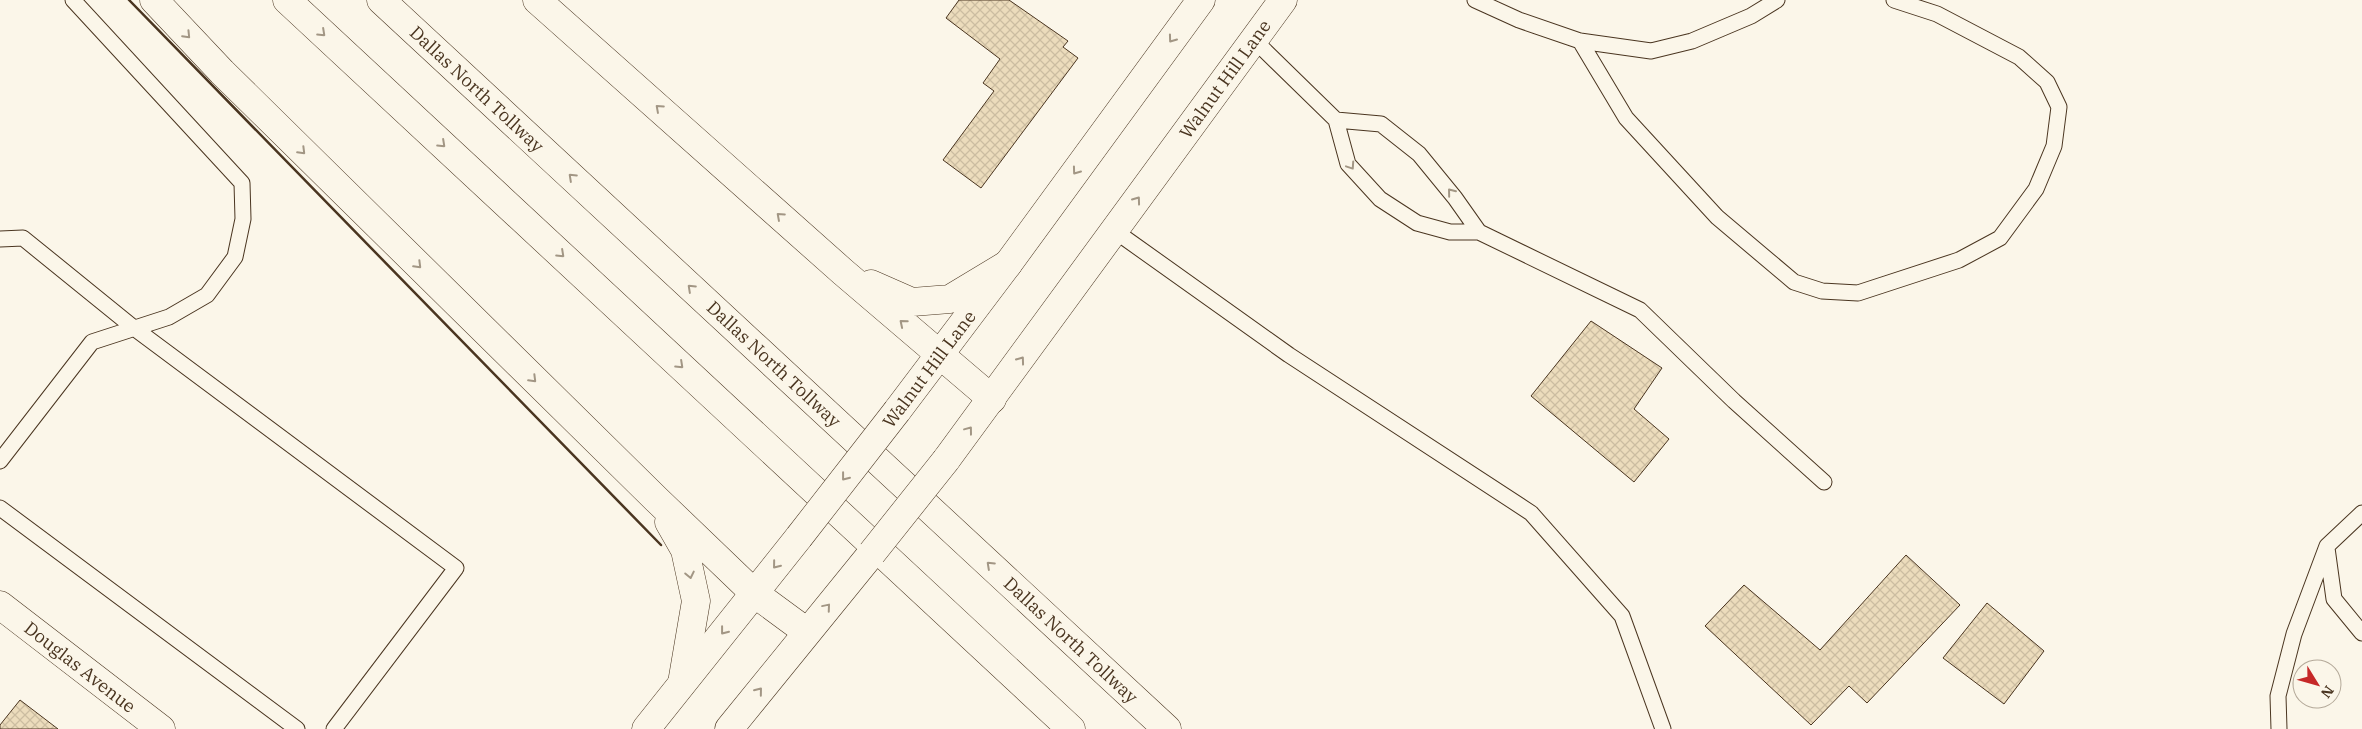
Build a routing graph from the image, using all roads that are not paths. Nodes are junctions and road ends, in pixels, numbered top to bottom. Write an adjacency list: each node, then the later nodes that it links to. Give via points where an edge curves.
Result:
1 (73, 0): 19 (lane, via 242,183 243,219 235,257 207,295 169,316)
2 (154, 0): 24 (main road, one-way to 24, via 222,72)
3 (287, 0): 38 (main road, one-way to 38)
4 (381, 0): 39 (main road, Dallas North Tollway, one-way to 4)
5 (537, 0): 18 (main road, one-way to 5)
6 (1201, 0): 17 (main road, Walnut Hill Lane, one-way to 17)
7 (1283, 0): 11 (main road, Walnut Hill Lane)
8 (1475, 0): 12 (lane, via 1519,20)
9 (1777, 0): 12 (lane, via 1751,16 1692,42 1651,51)
10 (1894, 0): 12 (lane, via 1937,14 2019,56 2047,82 2059,107 2057,127 2054,146 2036,188 2000,238 1959,260 1858,293 1822,291 1794,282 1717,217 1626,118)
11 (1254, 40): 13 (lane); 14 (main road, Walnut Hill Lane, one-way to 11)
12 (1580, 41)
13 (1336, 120): 15 (lane, one-way to 13, via 1419,154 1381,124); 15 (lane, one-way to 15, via 1348,164 1380,199 1417,223 1450,232)
14 (1115, 231): 21 (main road, Walnut Hill Lane, one-way to 14); 40 (lane, via 1289,355 1531,513 1622,616)
15 (1479, 232): 23 (lane, via 1640,310)
16 (0, 239): 19 (lane, via 23,238)
17 (1008, 264): 18 (main road, via 950,300 912,302); 20 (main road, Walnut Hill Lane)
18 (843, 272): 20 (main road, one-way to 18)
19 (134, 328): 22 (lane, via 92,342); 35 (lane, via 456,568)
20 (940, 354): 21 (main road); 28 (main road, Walnut Hill Lane, one-way to 28, bridge)
21 (992, 399): 30 (main road, Walnut Hill Lane, one-way to 21, bridge)
22 (0, 461)
23 (1824, 482)
24 (656, 499): 28 (main road); 32 (main road, one-way to 32, via 685,550 696,602)
25 (0, 508): 34 (lane)
26 (2362, 513): 27 (lane)
27 (2327, 546): 31 (lane, via 2334,599); 41 (lane, via 2294,634 2278,696)
28 (754, 593): 30 (main road); 32 (main road, Walnut Hill Lane, one-way to 32)
29 (0, 604): 33 (main road, Douglas Avenue)
30 (806, 632): 37 (main road, Walnut Hill Lane, one-way to 30)
31 (2362, 633)
32 (682, 683): 36 (main road, Walnut Hill Lane)
33 (161, 729)
34 (297, 729)
35 (334, 729)
36 (646, 729)
37 (729, 729)
38 (1071, 729)
39 (1167, 729)
40 (1663, 729)
41 (2279, 729)

